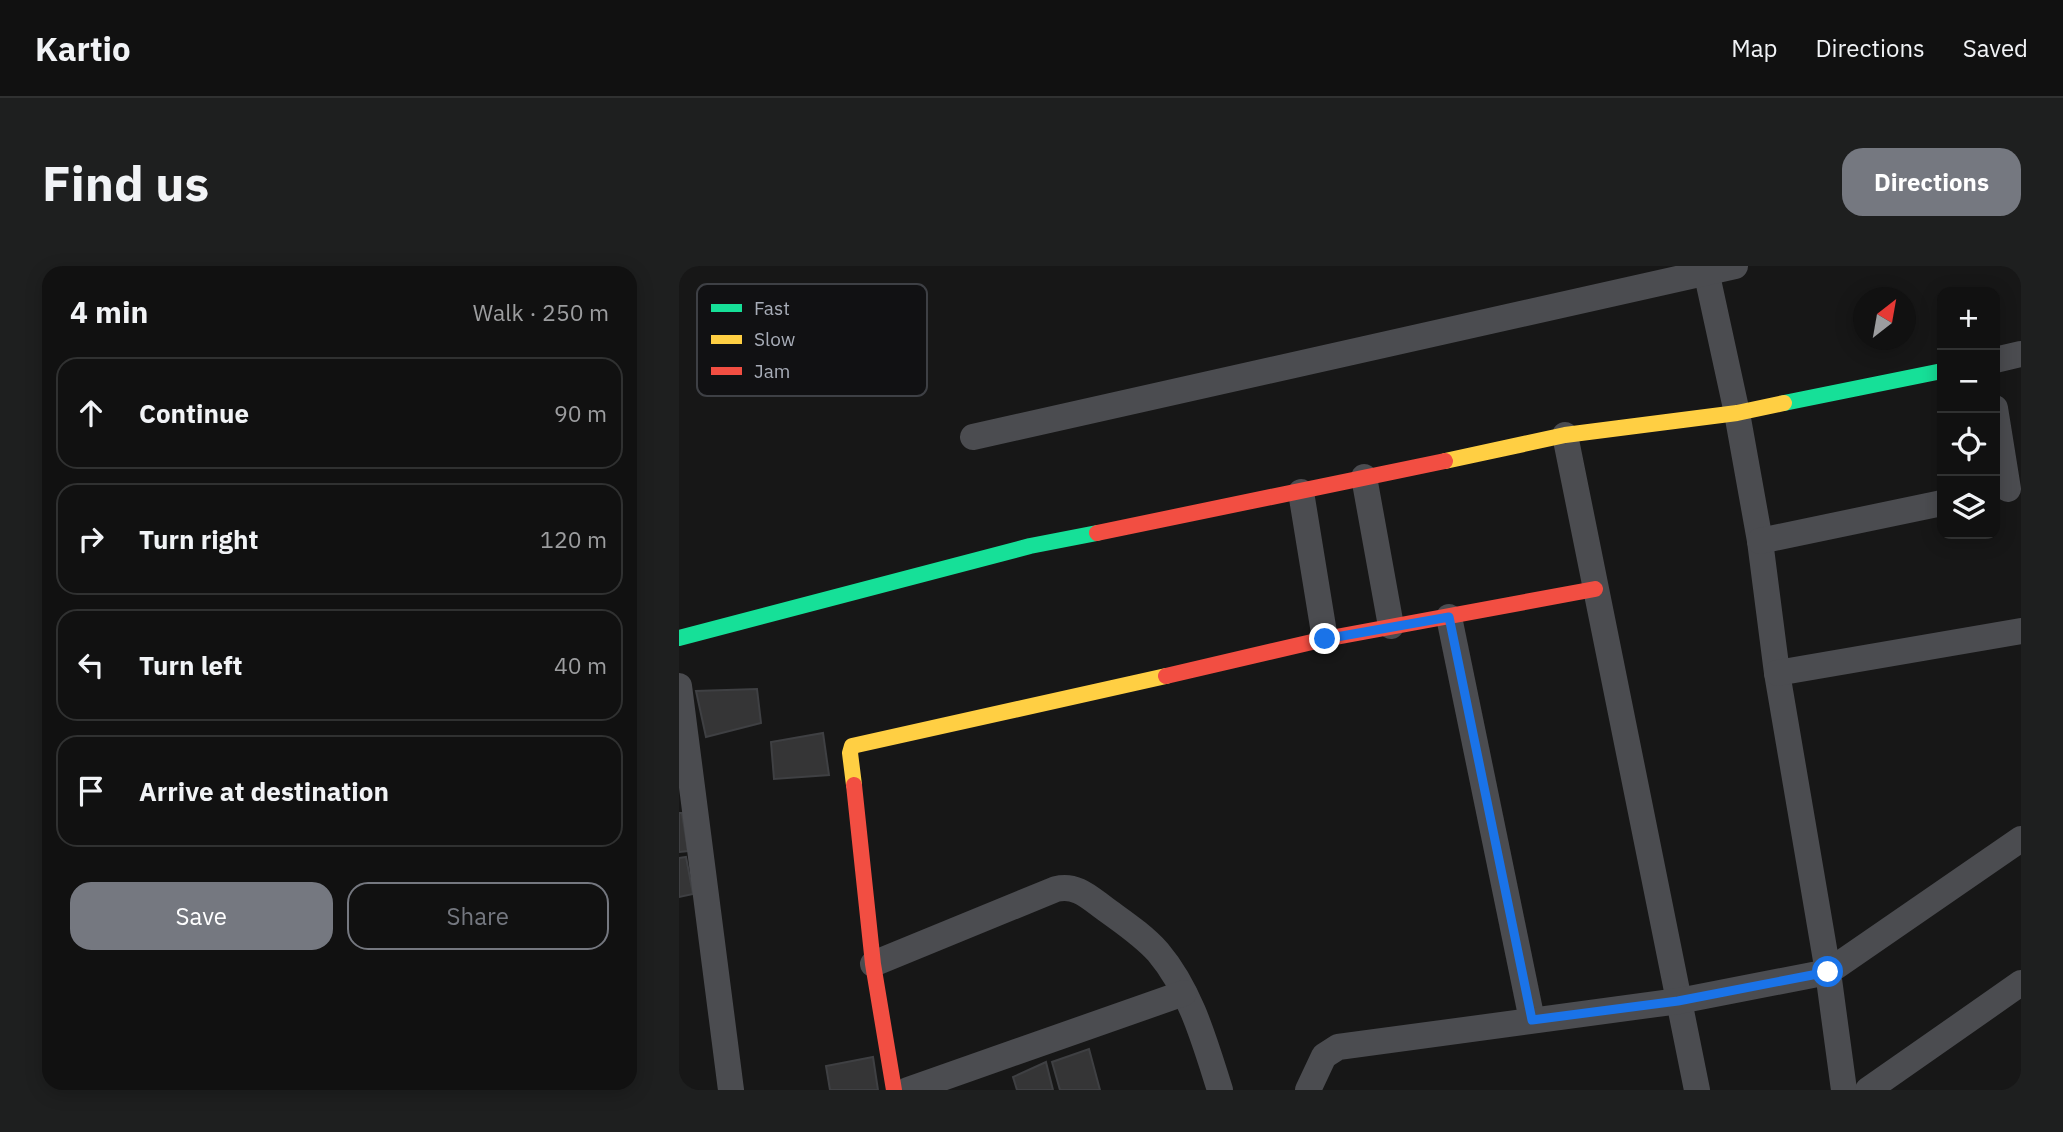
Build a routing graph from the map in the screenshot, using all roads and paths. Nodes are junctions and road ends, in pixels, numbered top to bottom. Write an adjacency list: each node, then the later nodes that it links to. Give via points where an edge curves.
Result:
1 (1735, 266): 2 (street)
2 (1705, 269): 6 (street); 9 (street)
3 (2021, 354): 4 (street)
4 (2000, 359)
5 (1937, 372): 6 (street)
6 (1737, 413): 8 (street); 14 (street)
7 (1996, 413): 11 (street)
8 (1565, 435): 10 (street); 15 (street)
9 (973, 437)
10 (1364, 477): 12 (street); 17 (street)
11 (2008, 489)
12 (1301, 492): 19 (street, via 1030,546); 20 (street)
13 (1937, 504): 14 (street)
14 (1760, 541): 21 (street)
15 (1595, 589): 16 (street); 28 (street)
16 (1449, 617): 17 (street); 29 (street)
17 (1391, 626): 20 (street)
18 (2021, 631): 21 (street)
19 (679, 638)
20 (1325, 639): 24 (street, via 852,746)
21 (1777, 673): 25 (street)
22 (679, 686): 30 (street)
23 (2021, 839): 25 (street)
24 (873, 964): 27 (street, via 1056,889 1070,888 1083,892 1141,935 1165,961); 31 (street)
25 (1828, 972): 28 (street); 36 (street)
26 (2021, 983): 37 (street)
27 (1184, 993): 32 (street); 33 (street)
28 (1678, 1001): 29 (street); 35 (street)
29 (1532, 1020): 34 (street, via 1338,1047 1324,1056)
30 (731, 1090)
31 (894, 1090)
32 (908, 1090)
33 (1220, 1090)
34 (1308, 1090)
35 (1697, 1090)
36 (1844, 1090)
37 (1868, 1090)

